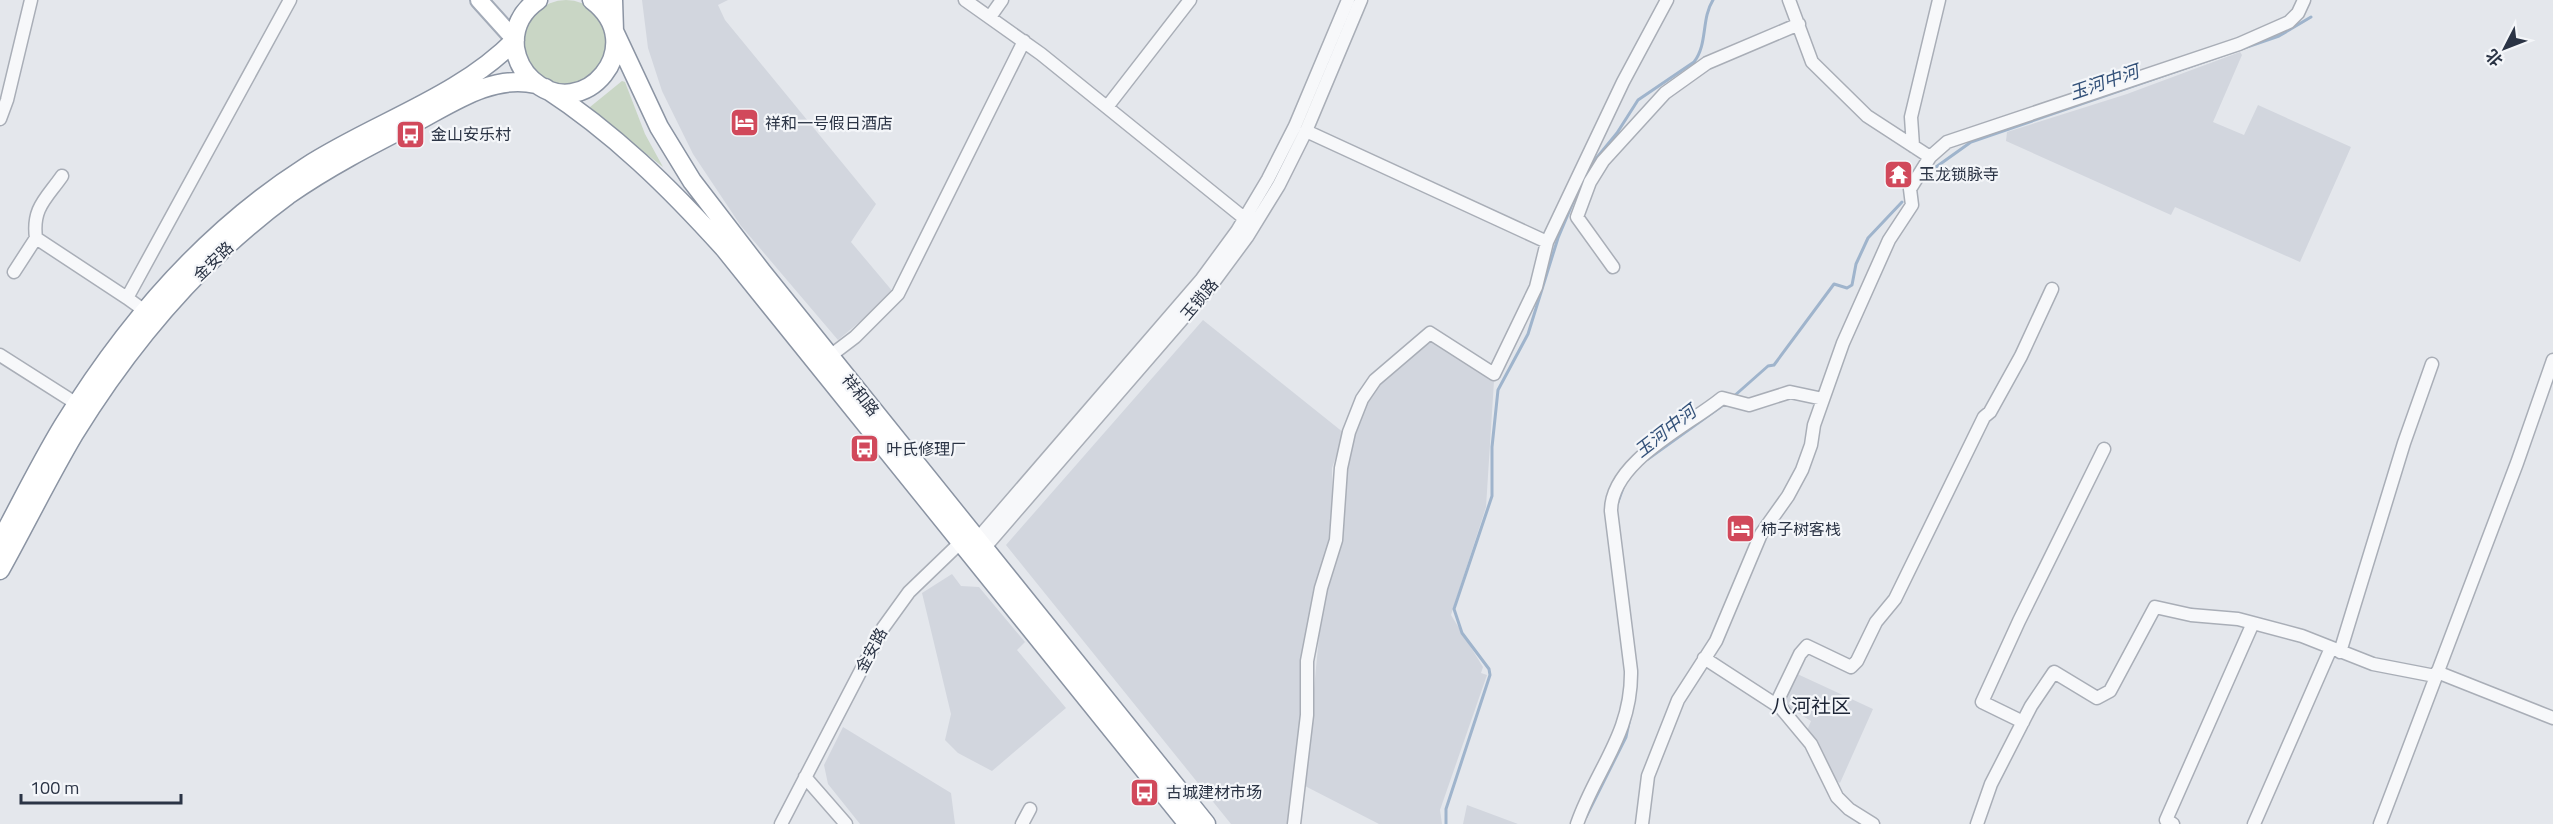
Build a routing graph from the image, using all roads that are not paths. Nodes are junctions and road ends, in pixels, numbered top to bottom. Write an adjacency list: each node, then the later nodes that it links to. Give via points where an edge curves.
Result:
1 (31, 0): 23 (street)
2 (290, 0): 34 (street)
3 (479, 0): 19 (main road)
4 (538, 0): 19 (highway, via 522,17)
5 (592, 0): 18 (highway, via 607,14)
6 (613, 0): 18 (highway, 金安路)
7 (965, 0): 16 (street)
8 (1002, 0): 16 (street)
9 (1190, 0): 22 (street)
10 (1348, 0): 28 (street, 玉锁路, via 1295,126)
11 (1361, 0): 24 (street, 玉锁路)
12 (1667, 0): 30 (street, via 1623,81)
13 (1789, 0): 17 (street)
14 (1939, 0): 25 (street, via 1911,117)
15 (2304, 0): 26 (street, via 2289,21 2239,44 1947,142)
16 (990, 17): 20 (street)
17 (1799, 24): 25 (street, via 1812,62 1834,86 1867,116); 31 (street, via 1694,71 1658,99 1603,161 1577,217)
18 (614, 30): 21 (highway, 金安路, via 613,58 598,81 573,92); 37 (highway, 祥和路, via 659,127 686,172)
19 (515, 40): 21 (highway, via 519,62); 35 (highway, 金安路, via 464,81 330,152 281,184 217,237)
20 (1023, 41): 22 (street); 37 (street, via 898,294)
21 (541, 86): 44 (highway, 祥和路, via 617,140 695,216); 45 (highway, 金安路, via 501,82 454,102 312,179 241,233 170,304 119,366 74,434)
22 (1107, 107): 28 (street)
23 (0, 119)
24 (1306, 131): 30 (street); 44 (street, 玉锁路, via 1263,211 1210,287)
25 (1913, 146): 26 (street)
26 (1930, 157): 40 (street, via 1910,189 1912,205 1873,272)
27 (62, 176): 29 (street, via 33,220)
28 (1244, 218): 44 (street, 玉锁路, via 1201,280)
29 (36, 238): 32 (street); 34 (street)
30 (1547, 242): 60 (street, via 1536,287 1494,374 1430,333 1375,380 1358,407 1344,449 1336,540 1321,588 1307,661 1307,715)
31 (1613, 267)
32 (14, 272)
33 (2052, 289): 50 (street, via 1895,599 1873,628 1857,661 1851,667 1808,646 1800,654)
34 (127, 298): 35 (street)
35 (145, 311): 41 (highway, 金安路)
36 (0, 355): 41 (street)
37 (830, 356): 44 (highway, 祥和路)
38 (2553, 360): 49 (street)
39 (2432, 364): 47 (street)
40 (1822, 399): 48 (street, via 1802,470 1761,534 1716,641); 61 (street, via 1790,392 1749,405 1722,398 1637,460 1616,486 1611,511 1631,694 1622,731)
41 (77, 404): 43 (highway, 金安路)
42 (2104, 449): 52 (street, via 1982,702)
43 (0, 542)
44 (974, 547): 53 (street, 金安路, via 909,592 891,615); 58 (highway, 祥和路); 59 (highway, 祥和路)
45 (0, 570)
46 (2253, 623): 47 (street); 52 (street, via 2156,607 2107,693 2097,698 2054,672); 65 (street, via 2166,820)
47 (2335, 650): 49 (street, via 2373,664); 66 (street)
48 (1704, 658): 50 (street); 62 (street, via 1678,700 1664,733 1648,776)
49 (2436, 674): 51 (street); 67 (street)
50 (1776, 704): 63 (street, via 1811,744 1837,797)
51 (2553, 718)
52 (2023, 722): 64 (street, via 1991,784)
53 (805, 777): 55 (street, 金安路); 56 (street)
54 (1030, 809): 57 (street)
55 (781, 824)
56 (846, 824)
57 (1022, 824)
58 (1188, 824)
59 (1206, 824)
60 (1294, 824)
61 (1577, 824)
62 (1642, 824)
63 (1873, 824)
64 (1977, 824)
65 (2173, 824)
66 (2254, 824)
67 (2380, 824)

